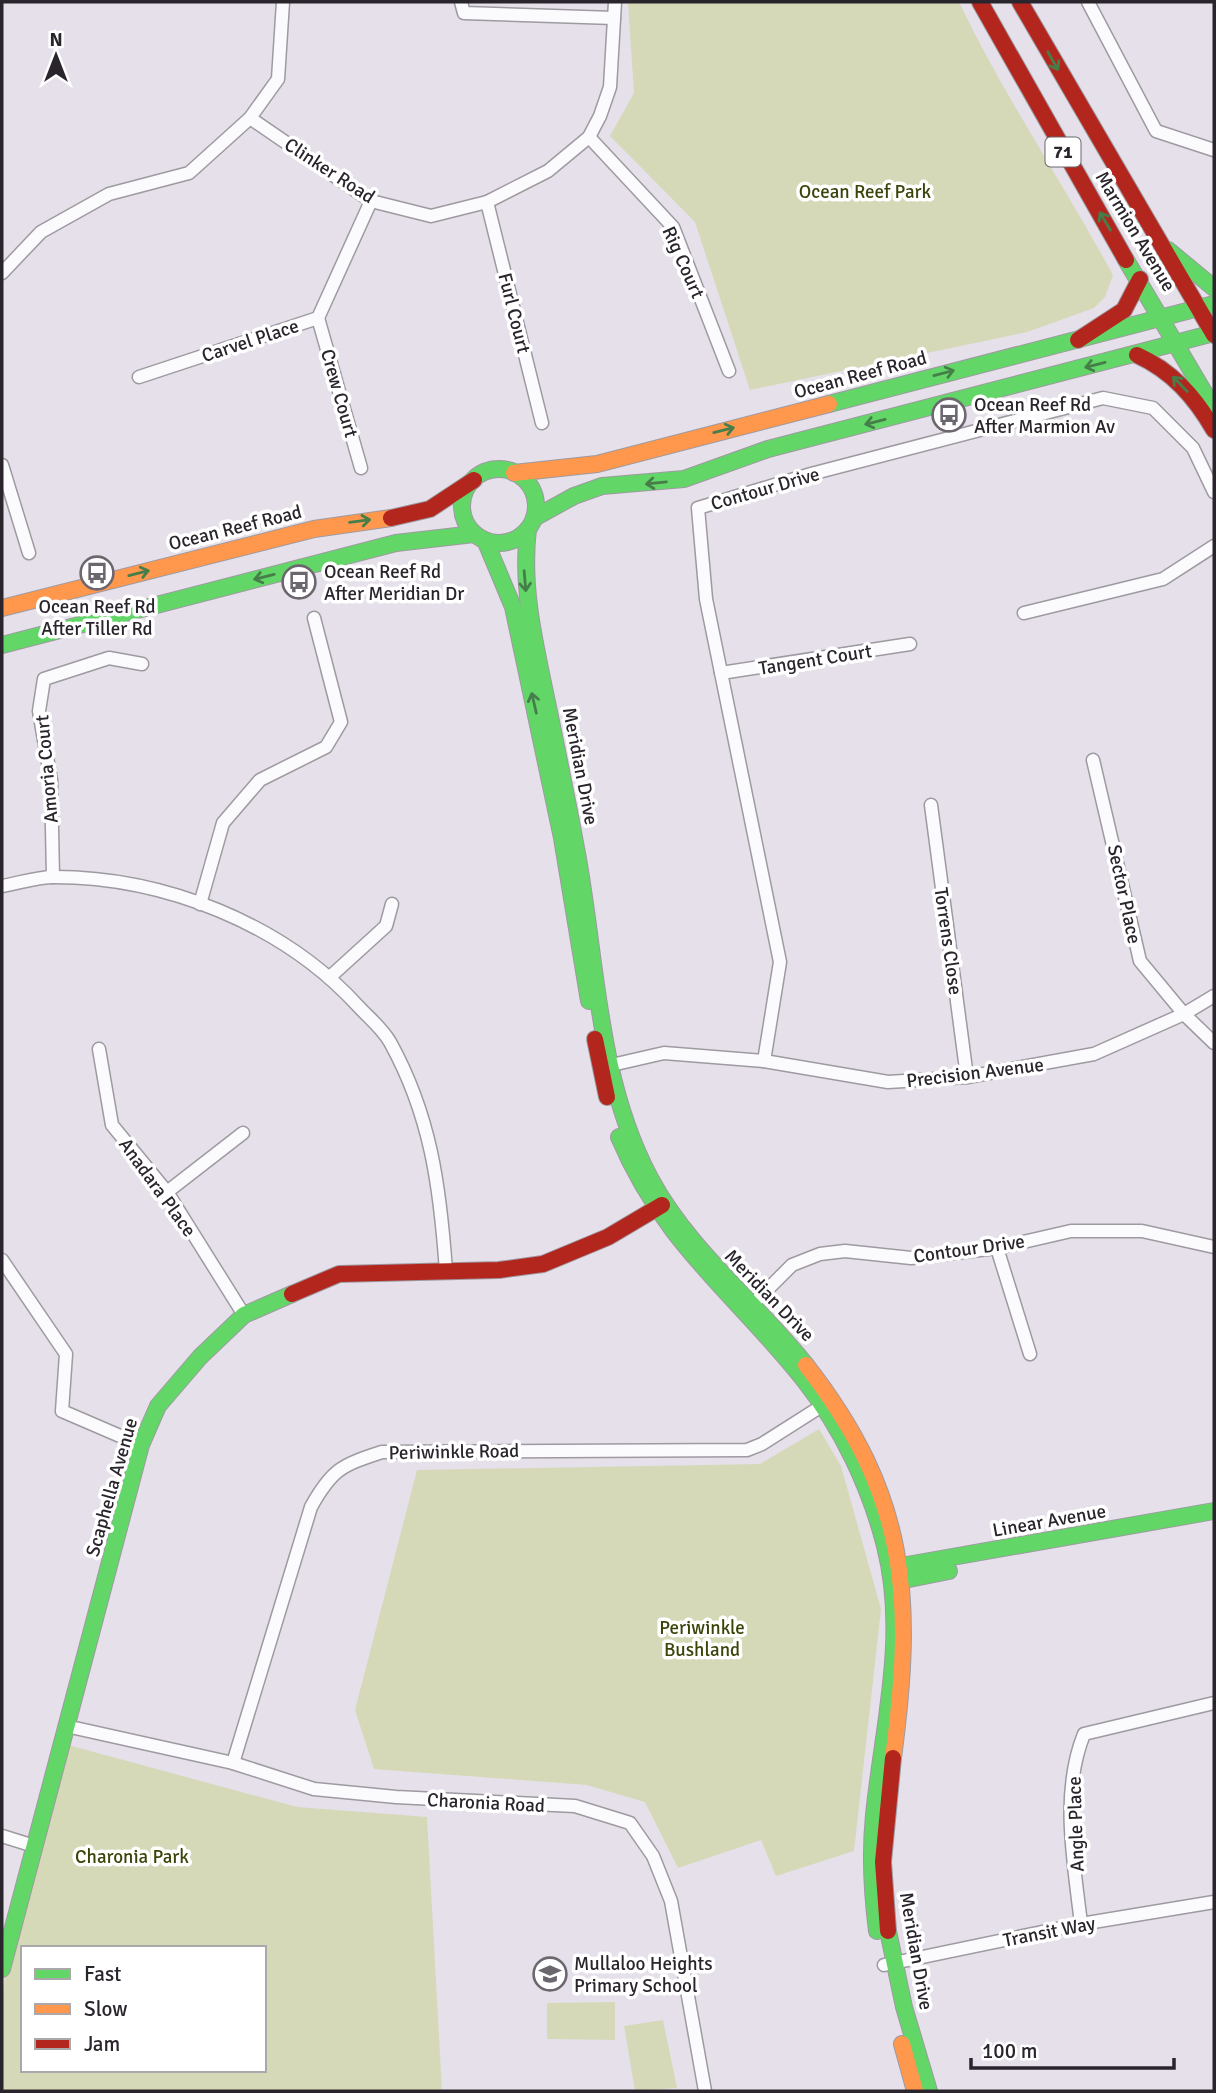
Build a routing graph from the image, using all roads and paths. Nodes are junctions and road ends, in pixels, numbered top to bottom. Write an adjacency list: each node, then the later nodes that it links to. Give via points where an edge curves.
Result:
1 (283, 2): 8 (street, via 278,79)
2 (461, 2): 7 (street, via 464,13)
3 (615, 2): 7 (street, Clinker Road)
4 (979, 2): 15 (main road, Marmion Avenue / 71, one-way to 4)
5 (1020, 2): 13 (main road, Marmion Avenue / 71, one-way to 13)
6 (1088, 2): 10 (street, via 1156,131)
7 (614, 18): 9 (street, Clinker Road, via 610,87)
8 (250, 118): 11 (street, Clinker Road); 14 (street, via 189,173 109,194 41,232)
9 (589, 137): 12 (street, Clinker Road, via 548,171); 25 (street, Rig Court, via 673,227)
10 (1214, 150)
11 (371, 201): 12 (street, Clinker Road, via 431,216); 20 (street, Carvel Place)
12 (487, 202): 28 (street, Furl Court)
13 (1160, 245): 16 (main road); 18 (main road, Marmion Avenue / 71)
14 (2, 273)
15 (1140, 279): 19 (main road, Marmion Avenue / 71); 22 (main road, via 1124,310)
16 (1214, 288)
17 (1214, 304): 18 (main road, Ocean Reef Road)
18 (1198, 309): 19 (main road, Ocean Reef Road); 21 (main road, Marmion Avenue / 71)
19 (1163, 317): 22 (main road, Ocean Reef Road); 23 (main road, Marmion Avenue / 71)
20 (318, 318): 26 (street, Carvel Place); 31 (street, Crew Court)
21 (1214, 334): 23 (main road)
22 (1077, 340): 32 (main road, Ocean Reef Road, one-way to 22, via 597,464)
23 (1176, 344): 24 (main road); 27 (main road, Marmion Avenue / 71)
24 (1137, 355): 29 (main road, one-way to 24, via 1185,388 1156,362); 35 (main road, one-way to 35, via 768,449 692,477 601,486 574,496)
25 (729, 371)
26 (139, 377)
27 (1214, 409)
28 (542, 423)
29 (1214, 430)
30 (2, 465): 38 (street)
31 (361, 468)
32 (514, 473): 33 (main road, via 492,470); 35 (main road, via 535,497)
33 (474, 480): 36 (main road, via 463,501 467,524); 39 (main road, Ocean Reef Road, one-way to 33, via 314,529 406,516 430,509)
34 (1214, 492): 45 (street, Contour Drive, via 1193,448 1153,408 1103,398 698,508 706,599)
35 (531, 523): 36 (main road, via 508,542); 58 (main road, Meridian Drive, one-way to 58, via 523,558 528,605 584,889)
36 (479, 537): 43 (main road, one-way to 43, via 396,543); 58 (main road, Meridian Drive, one-way to 36, via 513,607 501,572)
37 (1214, 546): 40 (street, via 1163,579)
38 (29, 553)
39 (2, 608)
40 (1024, 613)
41 (314, 618): 50 (street, via 341,722 326,747 260,780 223,823)
42 (910, 644): 45 (street, Tangent Court)
43 (2, 645)
44 (142, 664): 48 (street, Amoria Court, via 109,658 44,679 39,710 51,780)
45 (721, 673): 57 (street, Contour Drive, via 780,962)
46 (1093, 760): 54 (street, Sector Place, via 1140,961)
47 (931, 805): 59 (street, Torrens Close)
48 (52, 877): 49 (street); 50 (street, via 129,884)
49 (2, 886)
50 (200, 904): 52 (street, via 274,936)
51 (392, 904): 52 (street, via 386,926)
52 (331, 976): 66 (street, via 388,1039 425,1120 441,1194)
53 (1214, 996): 54 (street, Precision Avenue)
54 (1185, 1014): 55 (street, Sector Place); 59 (street, Precision Avenue, via 1094,1054)
55 (1214, 1043)
56 (99, 1049): 61 (street, Anadara Place, via 112,1125)
57 (764, 1061): 58 (street, Precision Avenue, via 664,1053); 59 (street, Precision Avenue, via 888,1082)
58 (606, 1066): 62 (main road, Meridian Drive)
59 (967, 1077)
60 (243, 1133): 61 (street)
61 (167, 1192): 68 (street, Anadara Place)
62 (659, 1206): 66 (main road, Scaphella Avenue, via 608,1237 543,1264); 67 (main road, Meridian Drive)
63 (1214, 1247): 64 (street, Contour Drive, via 1142,1231 1071,1231)
64 (997, 1248): 67 (street, Contour Drive, via 911,1258 845,1251 820,1254 792,1265); 69 (street)
65 (2, 1260): 71 (street, via 66,1354 62,1412)
66 (446, 1271): 68 (main road, Scaphella Avenue, via 339,1274)
67 (748, 1309): 70 (main road, Meridian Drive)
68 (244, 1315): 71 (main road, Scaphella Avenue, via 158,1406)
69 (1030, 1354)
70 (827, 1403): 74 (main road, Meridian Drive, via 858,1468); 77 (street, Periwinkle Road, via 747,1450 382,1452 344,1464 323,1485 311,1507)
71 (141, 1445): 76 (main road, Scaphella Avenue)
72 (1214, 1511): 74 (main road, Linear Avenue)
73 (1214, 1523): 74 (main road, Linear Avenue)
74 (897, 1574): 82 (main road, Meridian Drive, via 894,1649 872,1843 872,1898)
75 (1214, 1703): 81 (street, Angle Place, via 1083,1734 1073,1760 1070,1817)
76 (66, 1726): 77 (street, Charonia Road); 79 (main road, Scaphella Avenue)
77 (233, 1763): 84 (street, Charonia Road, via 314,1788 575,1806 630,1823 653,1856 671,1901)
78 (2, 1836): 79 (street)
79 (34, 1846): 83 (main road, Scaphella Avenue)
80 (1214, 1902): 81 (street, Transit Way)
81 (1081, 1924): 82 (street, Transit Way)
82 (890, 1964): 85 (main road, Meridian Drive); 86 (main road, Meridian Drive)
83 (2, 1969)
84 (705, 2091)
85 (915, 2091)
86 (929, 2091)

